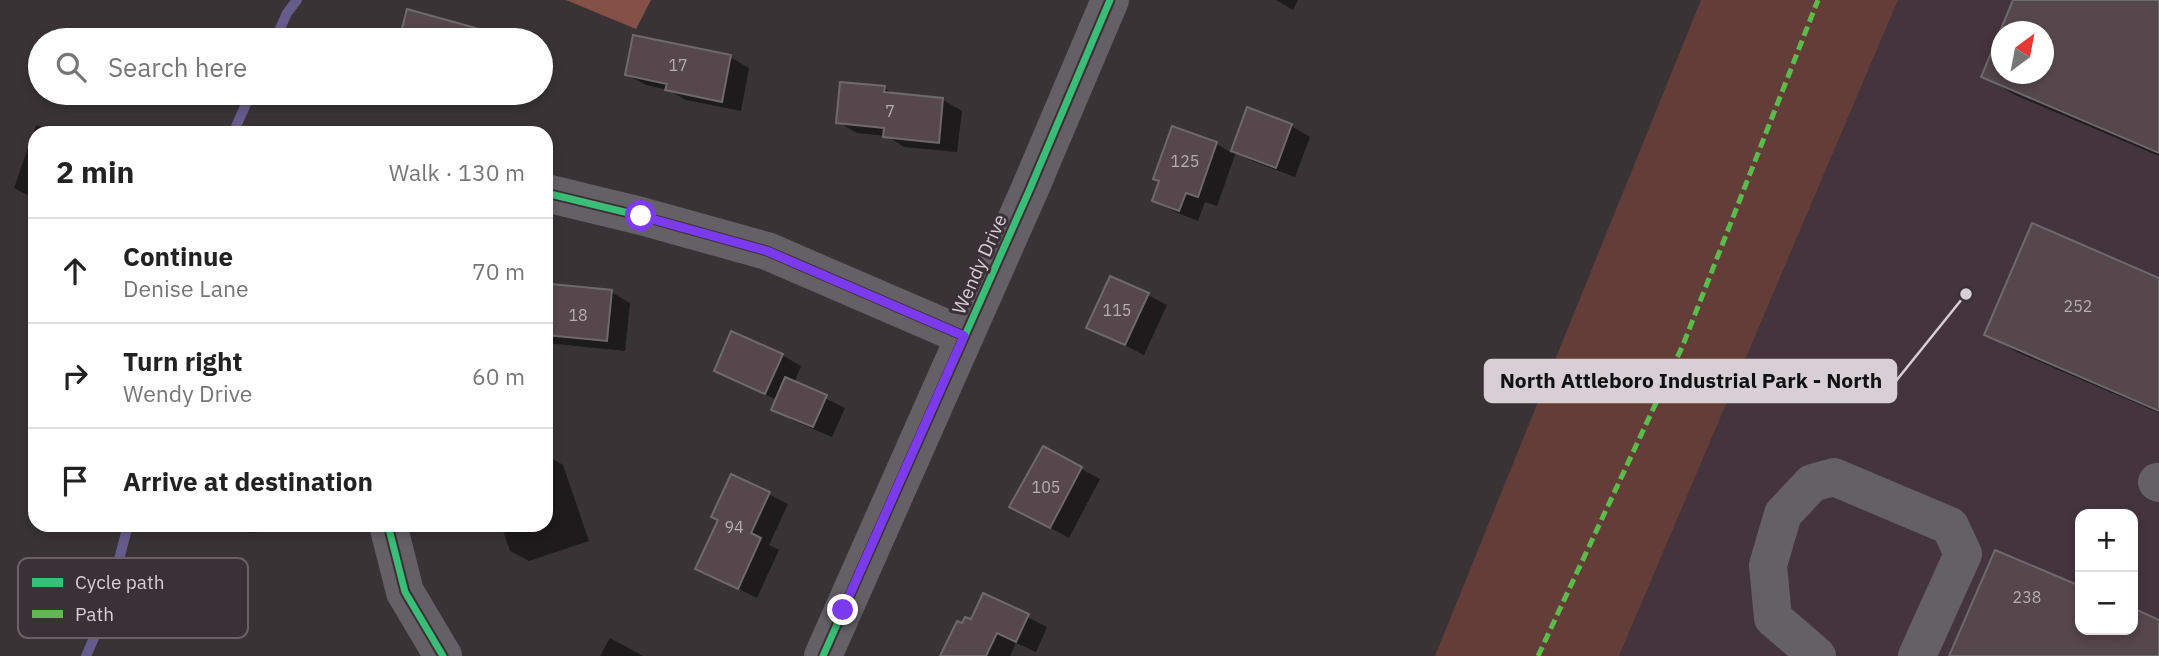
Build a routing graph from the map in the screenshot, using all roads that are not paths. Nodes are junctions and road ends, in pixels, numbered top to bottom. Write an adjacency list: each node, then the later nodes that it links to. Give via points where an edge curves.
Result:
1 (1110, 0): 3 (street, Wendy Drive)
2 (553, 195): 3 (street, via 767,251)
3 (964, 336): 6 (street, Wendy Drive)
4 (390, 532): 5 (street, via 405,592)
5 (443, 656)
6 (823, 656)
7 (1817, 656): 8 (street, via 1773,618 1768,565 1783,514 1812,483 1834,477 1950,526 1964,554)
8 (1917, 656)

